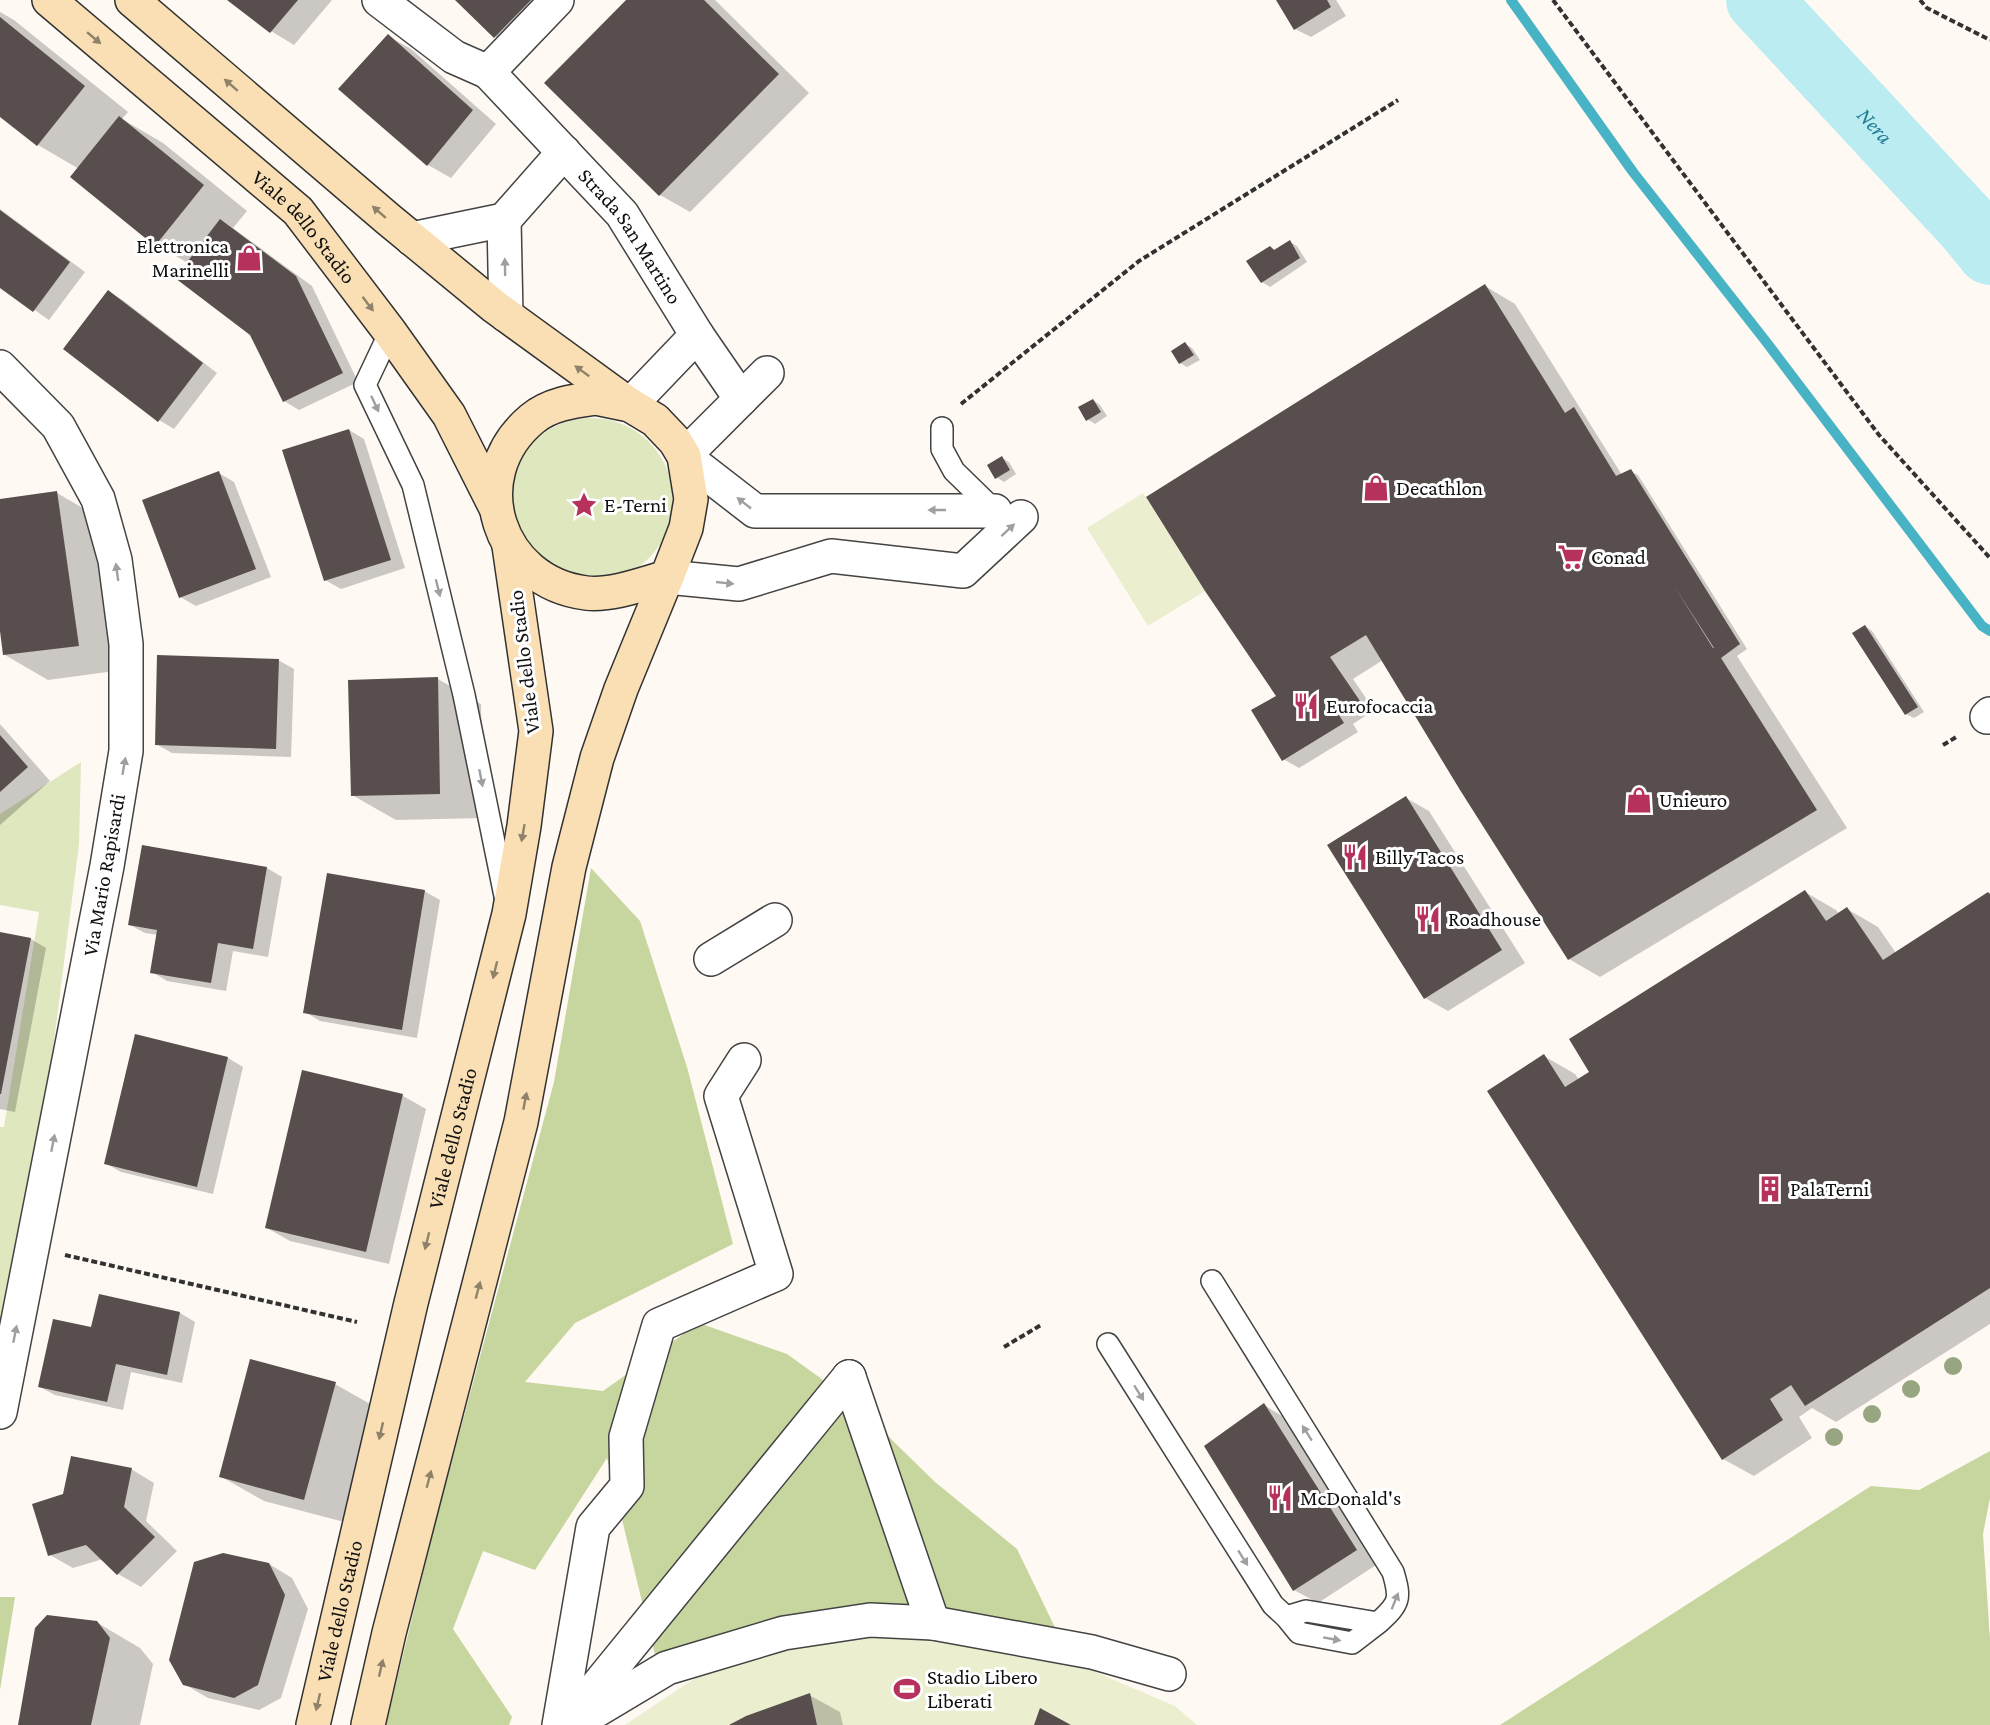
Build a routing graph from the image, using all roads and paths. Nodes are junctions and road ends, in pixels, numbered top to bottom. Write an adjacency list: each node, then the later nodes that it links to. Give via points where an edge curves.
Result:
1 (49, 0): 14 (main road, Viale dello Stadio, one-way to 14, via 298,211)
2 (132, 0): 12 (main road, one-way to 2)
3 (380, 0): 8 (street, Strada San Martino, via 454,57)
4 (557, 0): 8 (street)
5 (1553, 0): 25 (path, via 1879,435)
6 (1920, 0): 7 (path, via 1927,8)
7 (1990, 40)
8 (488, 72): 10 (street, Strada San Martino)
9 (1398, 100): 20 (path, via 1139,261 948,414)
10 (564, 152): 11 (street); 15 (street, Strada San Martino, via 622,214)
11 (504, 220): 12 (street); 13 (street, one-way to 11)
12 (412, 239): 13 (main road)
13 (506, 315): 19 (main road, one-way to 13)
14 (390, 332): 22 (main road, Viale dello Stadio, via 449,415); 27 (lane, one-way to 27, via 365,384 413,485 464,694)
15 (697, 335): 18 (street, Strada San Martino); 19 (street)
16 (0, 367): 31 (street, Via Mario Rapisardi, one-way to 16, via 126,751 126,644 115,560 98,499 58,426)
17 (767, 373): 18 (street)
18 (741, 399): 21 (street)
19 (630, 405): 21 (main road, via 655,420); 22 (main road, via 597,398 563,403 533,418 510,444 497,475)
20 (942, 428): 23 (lane, via 942,449 954,471)
21 (684, 456): 23 (street, one-way to 21, via 755,511); 26 (main road, via 691,499 686,528)
22 (496, 508): 24 (main road)
23 (1008, 514): 26 (street, one-way to 23, via 739,584 831,556 963,571)
24 (509, 546): 26 (main road, via 530,570 557,587 588,594 619,591); 27 (main road, Viale dello Stadio, one-way to 27, via 536,731)
25 (1990, 558)
26 (667, 577): 41 (main road, one-way to 26, via 521,1122 569,867 594,769 621,689)
27 (509, 914): 40 (main road, Viale dello Stadio, one-way to 40, via 411,1303)
28 (775, 920): 29 (street)
29 (711, 959)
30 (744, 1060): 42 (street, via 722,1096 776,1274 659,1325 626,1437 627,1486 594,1527)
31 (32, 1247): 33 (path); 37 (street, Via Mario Rapisardi, one-way to 31)
32 (1212, 1281): 35 (lane, one-way to 32, via 1273,1605 1286,1617 1306,1611 1378,1623 1393,1609 1399,1593 1393,1572)
33 (357, 1322)
34 (1041, 1324): 36 (path)
35 (1108, 1344)
36 (1004, 1347)
37 (0, 1412)
38 (933, 1623): 39 (street, via 1092,1652); 43 (street, via 849,1377); 44 (street, via 870,1620 784,1633 667,1668)
39 (1169, 1674)
40 (312, 1725)
41 (368, 1725)
42 (559, 1725)
43 (565, 1725)
44 (572, 1725)

